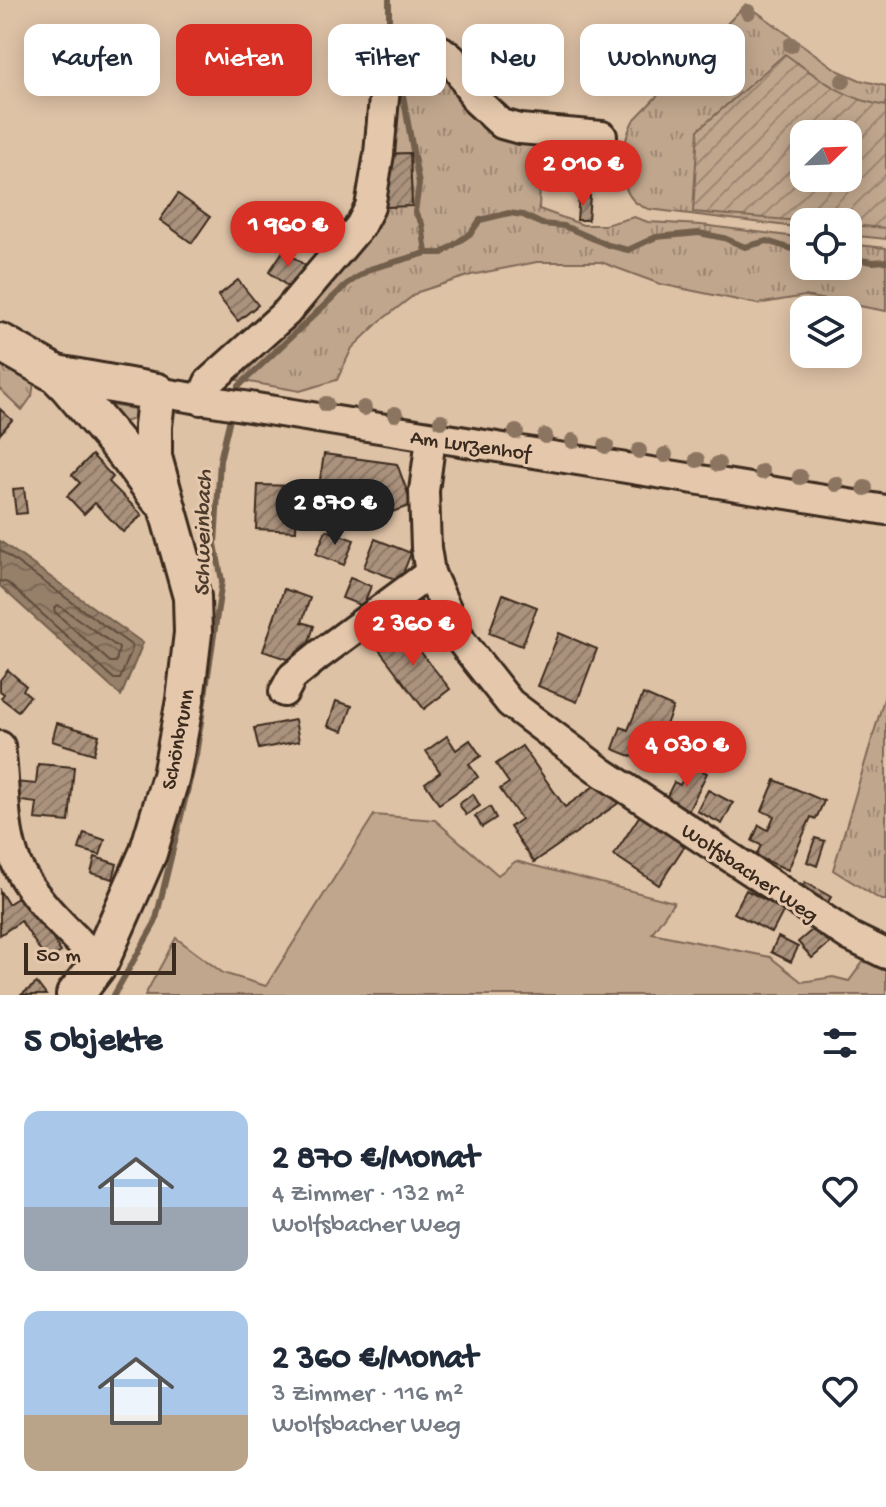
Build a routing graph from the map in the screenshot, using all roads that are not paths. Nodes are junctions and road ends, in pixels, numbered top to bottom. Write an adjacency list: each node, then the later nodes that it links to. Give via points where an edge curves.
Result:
1 (602, 136): 5 (street, via 502,124 477,101 442,51 415,48 404,55 386,76 370,207 360,226 287,312 209,382)
2 (0, 342): 3 (main road, Schönbrunn)
3 (56, 374): 4 (main road, Am Lurzenhof); 7 (main road, Schönbrunn)
4 (157, 392): 5 (street, Am Lurzenhof); 7 (main road, Schönbrunn, via 153,457)
5 (211, 401): 6 (street, Am Lurzenhof)
6 (431, 438): 8 (street, Am Lurzenhof); 9 (street, Wolfsbacher Weg, via 424,491)
7 (166, 508): 14 (main road, Schönbrunn, via 192,597 185,700 160,815)
8 (886, 510)
9 (430, 573): 10 (street, via 292,677); 13 (street, Wolfsbacher Weg, via 461,641 510,703 629,790 851,937)
10 (284, 692)
11 (0, 746): 12 (street)
12 (12, 879): 14 (street)
13 (886, 954)
14 (100, 962): 15 (main road, Schönbrunn)
15 (75, 995)

